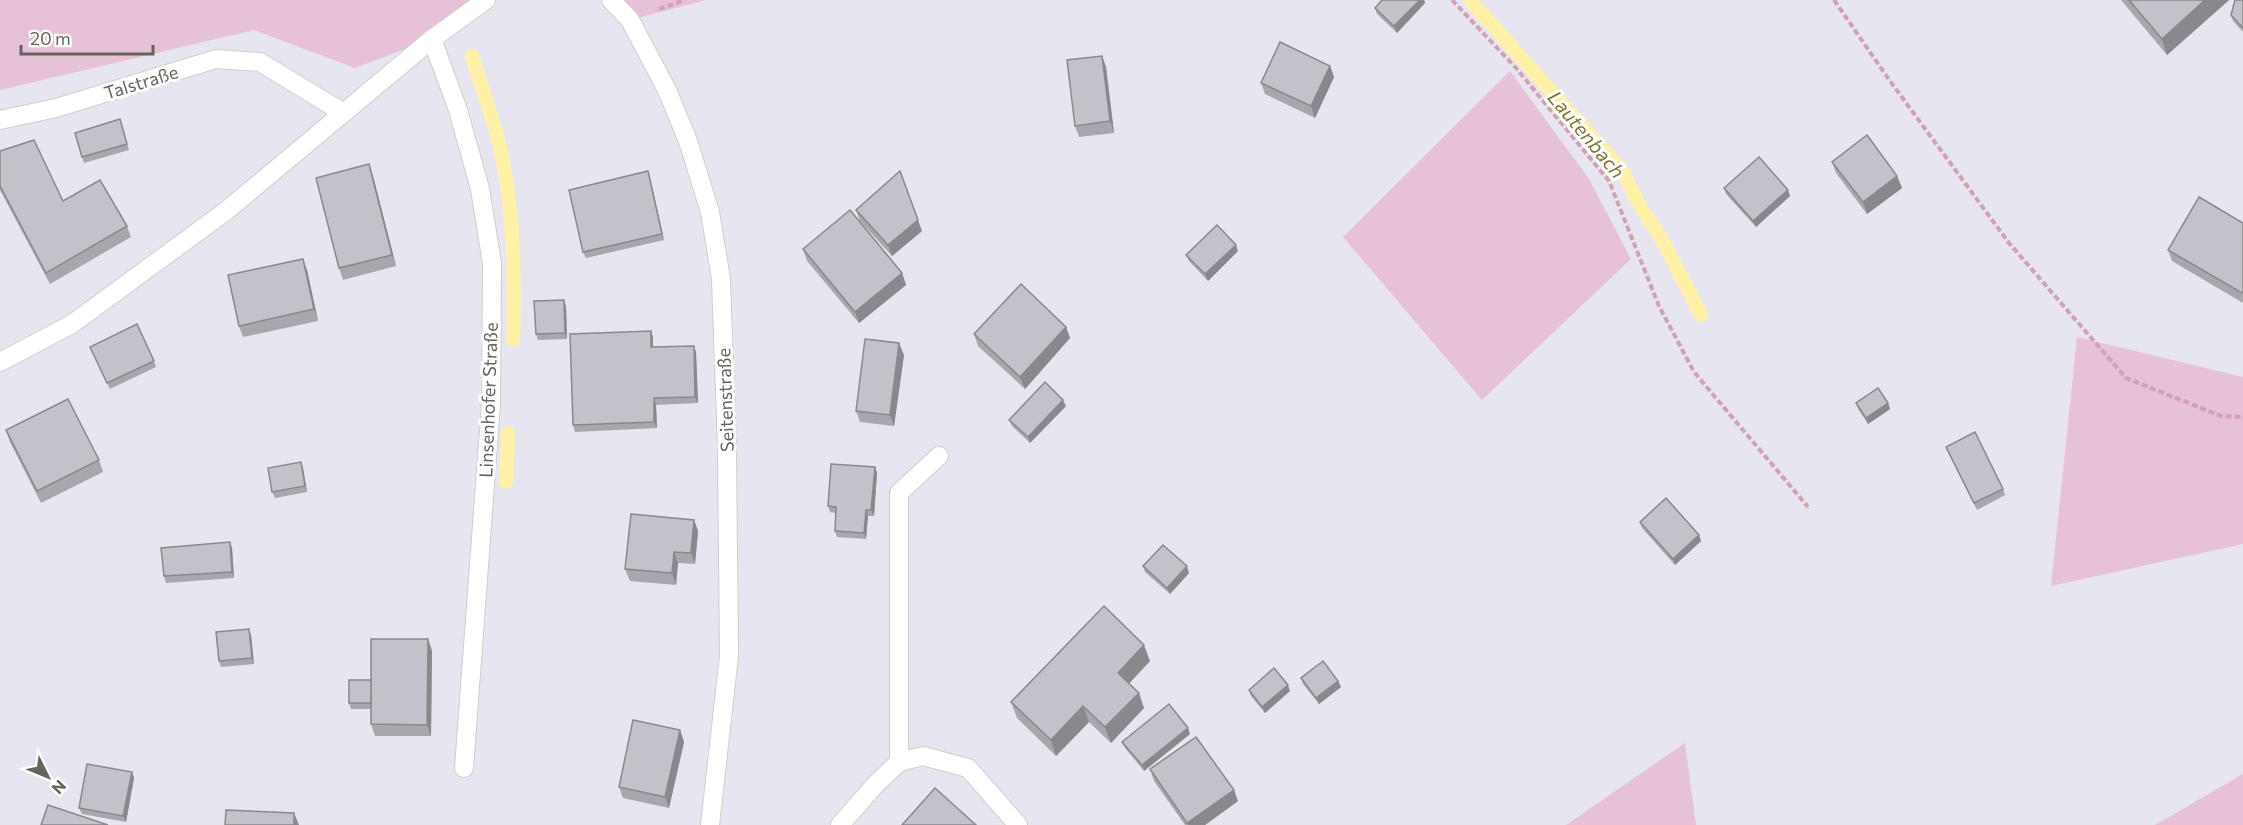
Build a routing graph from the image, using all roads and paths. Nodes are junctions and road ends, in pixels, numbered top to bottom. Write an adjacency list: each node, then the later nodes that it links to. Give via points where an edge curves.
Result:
1 (486, 0): 5 (street)
2 (611, 0): 14 (street, Seitenstraße, via 630,20 667,90 688,141 710,212 721,279 729,656)
3 (1452, 0): 11 (path, via 1516,68 1609,181 1659,306 1694,372)
4 (1834, 0): 9 (path, via 2009,243 2126,378 2221,416)
5 (432, 39): 6 (street); 13 (street, Linsenhofer Straße, via 458,110 480,189 492,263 491,403)
6 (342, 112): 7 (street, Talstraße, via 260,62 216,59 56,108); 8 (street, via 226,211 72,324)
7 (0, 120)
8 (0, 362)
9 (2243, 417)
10 (939, 456): 12 (street, via 899,493)
11 (1808, 507)
12 (899, 762): 15 (street); 16 (street, via 922,756 968,768)
13 (464, 768)
14 (710, 825)
15 (840, 825)
16 (1018, 825)

